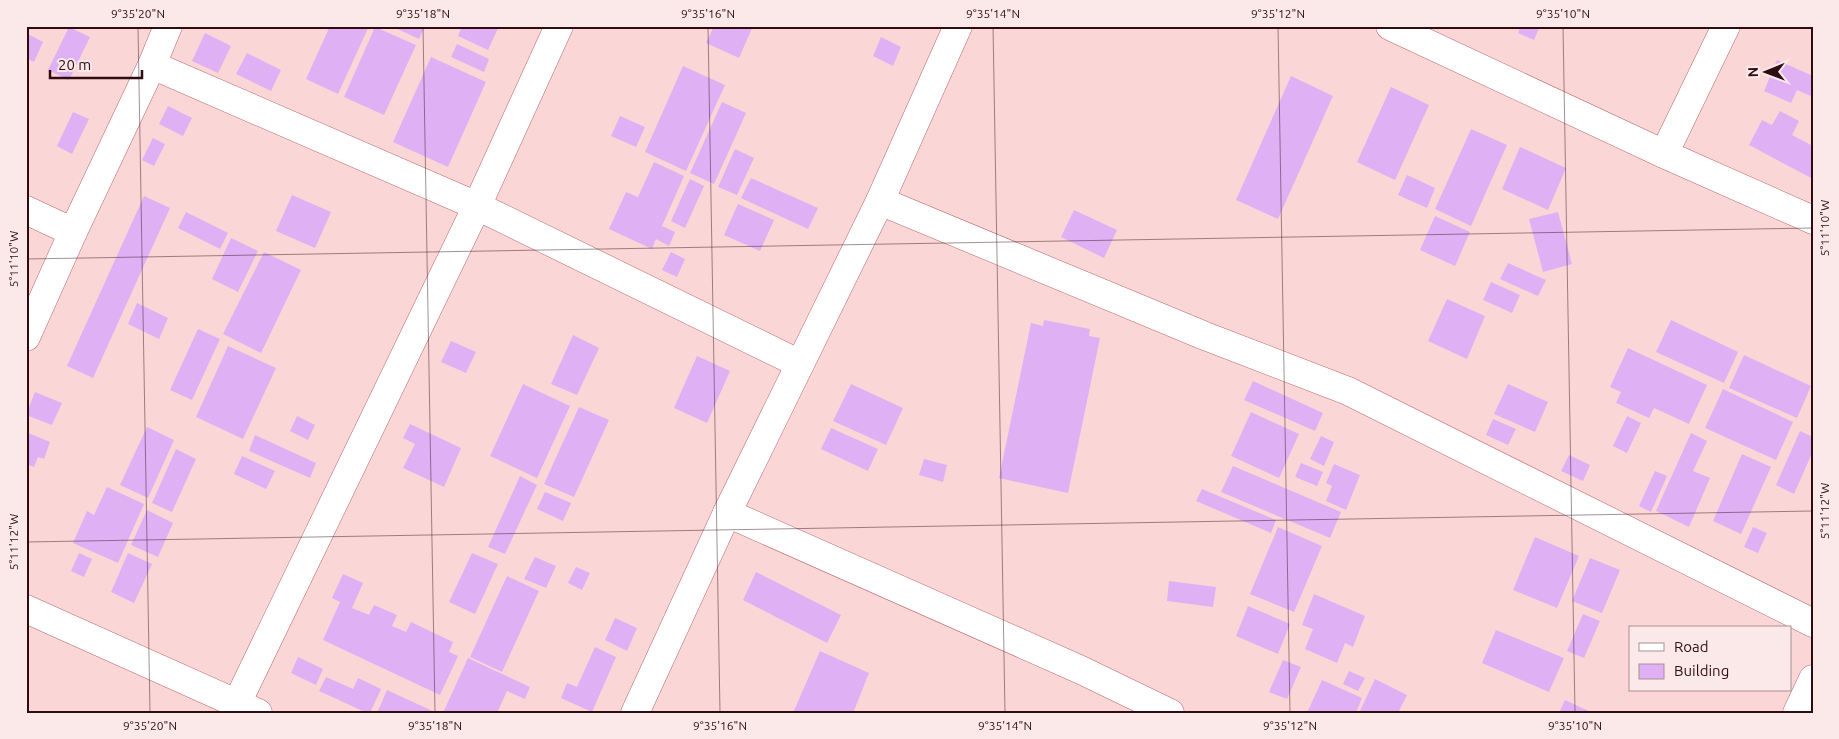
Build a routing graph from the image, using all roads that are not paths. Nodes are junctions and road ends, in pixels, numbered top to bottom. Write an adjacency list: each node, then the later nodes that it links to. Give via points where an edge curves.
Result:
1 (168, 26): 6 (street)
2 (559, 26): 9 (street)
3 (958, 26): 8 (street)
4 (1390, 26): 7 (street)
5 (1726, 26): 7 (street)
6 (152, 65): 9 (street); 12 (street)
7 (1664, 154): 11 (street)
8 (880, 201): 14 (street); 17 (street, via 1205,336 1348,391)
9 (477, 206): 14 (street); 19 (street)
10 (26, 210): 12 (street)
11 (1813, 220)
12 (74, 232): 13 (street)
13 (26, 337)
14 (800, 364): 15 (street)
15 (727, 514): 20 (street); 21 (street, via 1081,670)
16 (26, 609): 19 (street)
17 (1813, 623)
18 (1813, 679): 22 (street)
19 (247, 708)
20 (635, 713)
21 (1170, 713)
22 (1797, 713)

